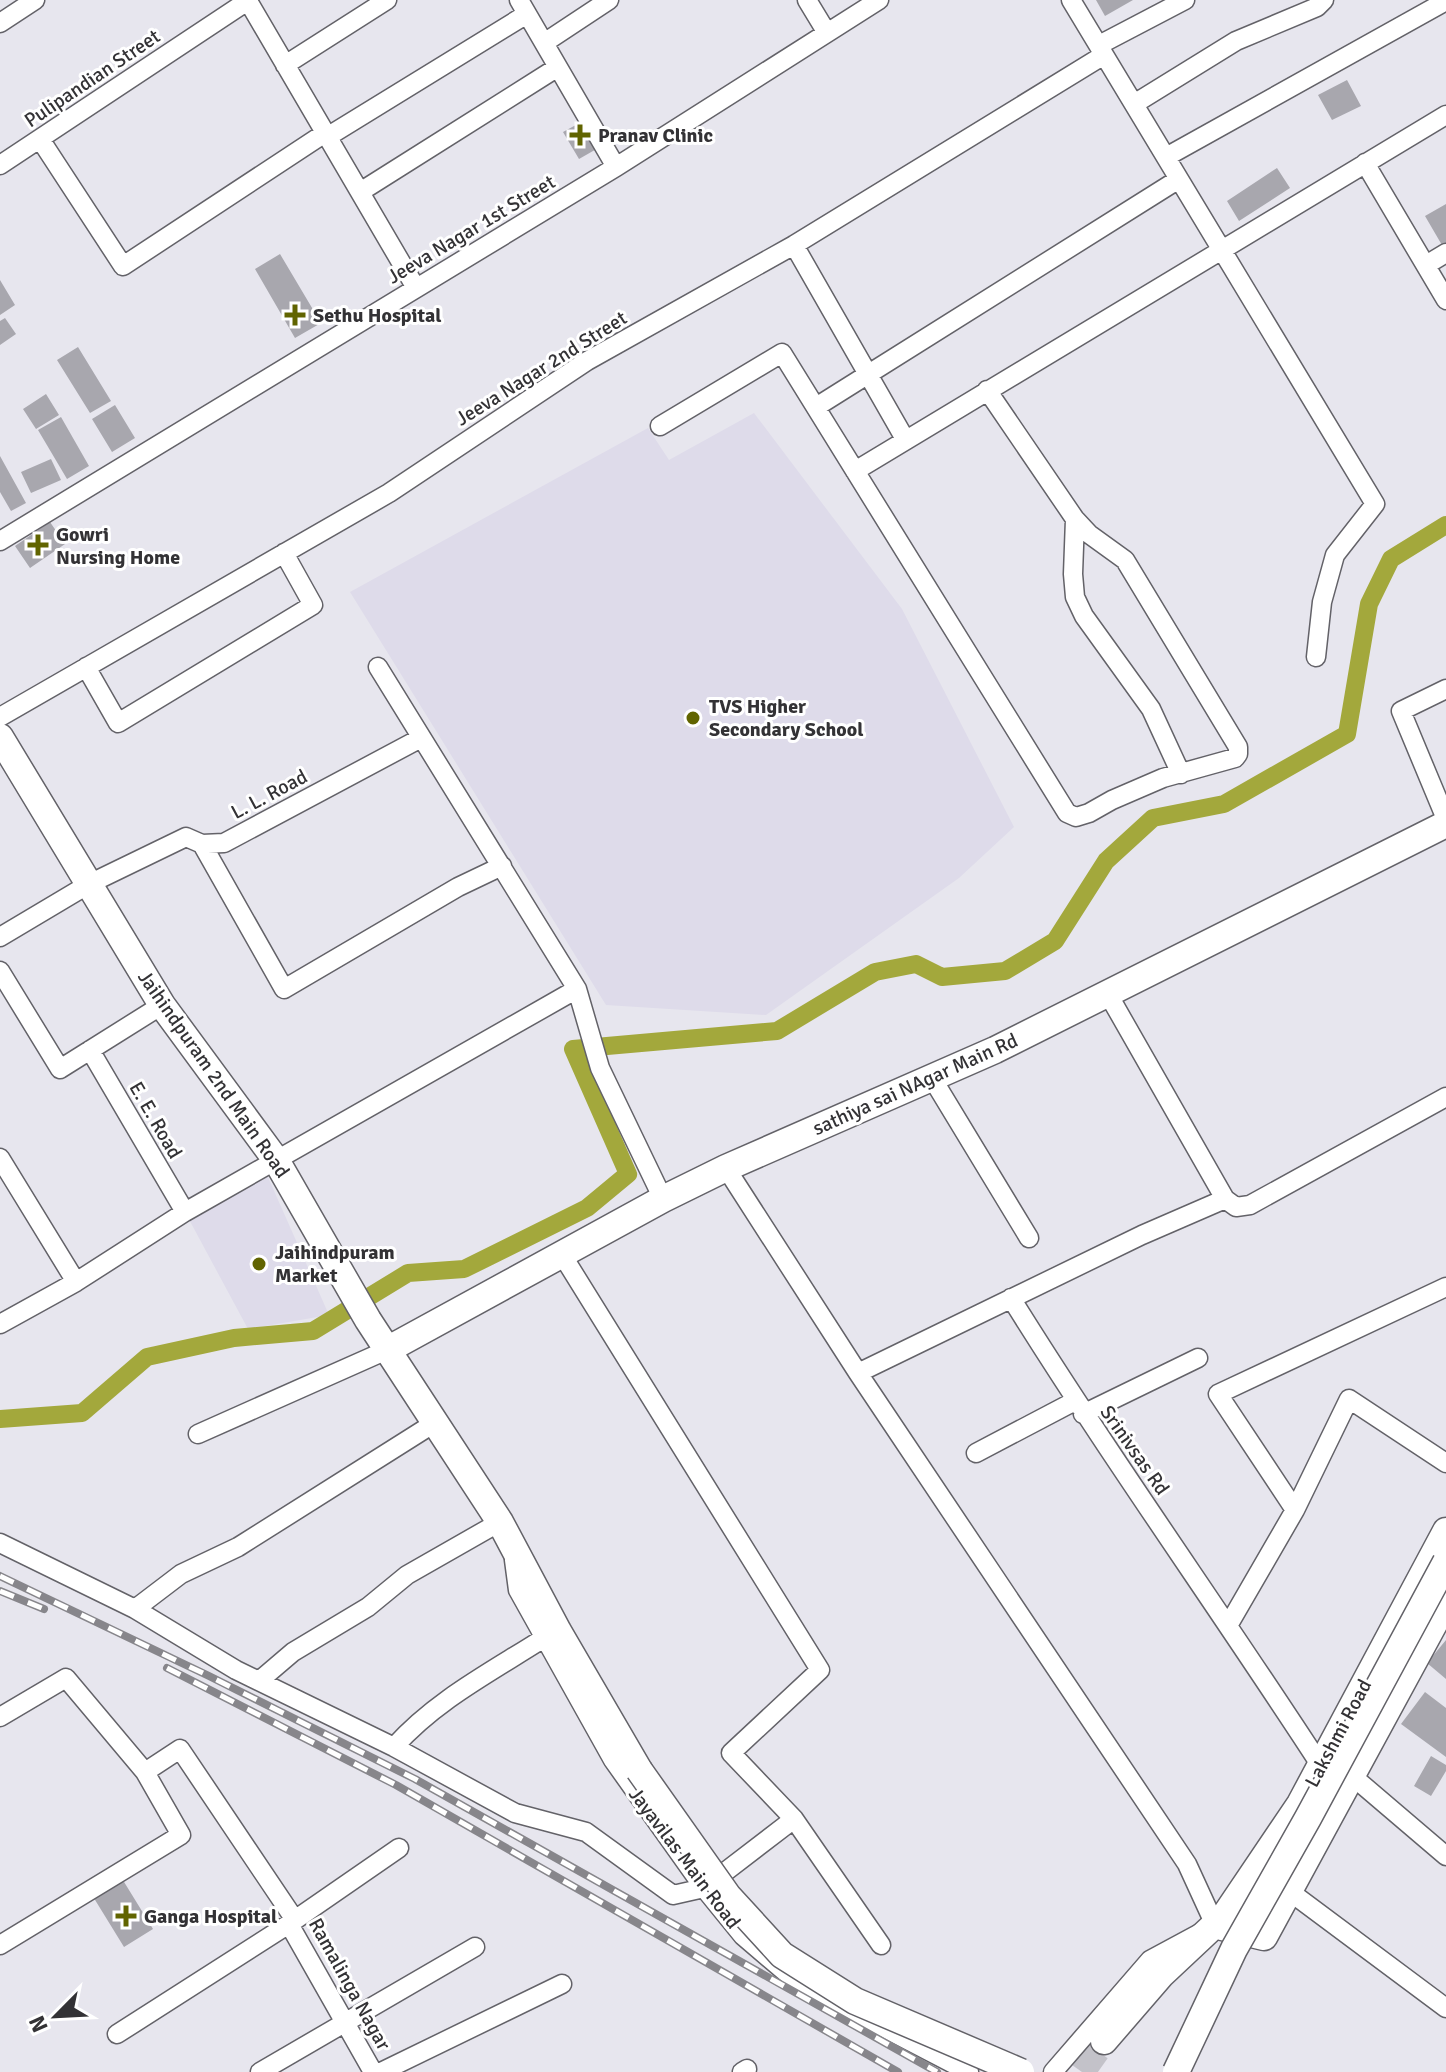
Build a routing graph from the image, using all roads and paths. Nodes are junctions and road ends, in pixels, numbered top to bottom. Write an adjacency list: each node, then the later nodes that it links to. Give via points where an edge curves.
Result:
1 (35, 0): 12 (street)
2 (248, 0): 16 (street); 21 (street, Pulipandian Street)
3 (387, 0): 16 (street)
4 (609, 0): 14 (street)
5 (807, 0): 13 (street)
6 (1071, 0): 15 (street)
7 (1185, 0): 15 (street, Jeeva Nagar 2nd Street)
8 (1324, 0): 18 (street, via 1236,41)
9 (875, 1): 13 (street, Jeeva Nagar 1st Street)
10 (1446, 1): 22 (street)
11 (523, 7): 14 (street); 20 (street)
12 (0, 23)
13 (827, 33): 25 (street, Jeeva Nagar 1st Street)
14 (544, 43): 17 (street)
15 (1102, 50): 18 (street); 28 (street, Jeeva Nagar 2nd Street)
16 (285, 65): 20 (street)
17 (558, 67): 25 (street); 27 (street)
18 (1134, 104): 22 (street)
19 (1446, 115): 23 (street)
20 (326, 135): 21 (street, via 123,266); 27 (street)
21 (40, 139): 24 (street, Pulipandian Street)
22 (1166, 157): 26 (street)
23 (1365, 163): 29 (street); 31 (street)
24 (0, 165)
25 (616, 167): 32 (street, Jeeva Nagar 1st Street)
26 (1179, 179): 29 (street); 34 (street)
27 (360, 192): 32 (street)
28 (794, 245): 34 (street); 42 (street, Jeeva Nagar 2nd Street, via 587,361 389,493)
29 (1223, 251): 35 (street); 43 (street, via 1375,504 1335,555 1322,602)
30 (1446, 253): 31 (street)
31 (1426, 265): 33 (street)
32 (416, 288): 41 (street, Jeeva Nagar 1st Street)
33 (1446, 300)
34 (867, 373): 36 (street); 38 (street)
35 (987, 390): 38 (street); 40 (street)
36 (816, 407): 37 (street, via 782,353); 39 (street)
37 (660, 426)
38 (905, 439): 39 (street)
39 (855, 471): 50 (street, via 1067,813 1089,813)
40 (1075, 519): 50 (street, via 1075,597 1151,709); 50 (street, via 1125,560 1238,747 1238,754 1228,761)
41 (3, 533)
42 (284, 553): 44 (street, Jeeva Nagar 2nd Street); 44 (street, via 313,605 118,723)
43 (1316, 657)
44 (86, 667): 47 (street, Jeeva Nagar 2nd Street)
45 (378, 667): 49 (street)
46 (1446, 689): 51 (street, via 1401,711)
47 (0, 717)
48 (0, 737): 54 (street, Jaihindpuram 2nd Main Road)
49 (421, 738): 52 (street, L. L. Road, via 224,843); 53 (street)
50 (1181, 774)
51 (1446, 822): 58 (street, sathiya sai NAgar Main Rd)
52 (202, 844): 53 (street, via 284,989); 54 (street, L. L. Road, via 186,837)
53 (502, 866): 57 (street)
54 (89, 884): 55 (street, L. L. Road); 59 (street, Jaihindpuram 2nd Main Road)
55 (0, 937)
56 (0, 971): 60 (street, via 60,1069)
57 (577, 989): 64 (street); 66 (street, via 600,1068)
58 (1108, 994): 61 (street, sathiya sai NAgar Main Rd); 67 (street)
59 (162, 1005): 60 (street); 64 (street, Jaihindpuram 2nd Main Road)
60 (90, 1050): 68 (street, E. E. Road)
61 (932, 1078): 65 (street, sathiya sai NAgar Main Rd); 69 (street)
62 (1446, 1097): 67 (street, via 1250,1205 1236,1207)
63 (0, 1158): 71 (street)
64 (276, 1160): 68 (street); 74 (street, Jaihindpuram 2nd Main Road)
65 (726, 1168): 66 (street, sathiya sai NAgar Main Rd); 78 (street)
66 (663, 1199): 70 (street, sathiya sai NAgar Main Rd)
67 (1225, 1199): 73 (street)
68 (185, 1212): 71 (street)
69 (1029, 1238)
70 (561, 1253): 76 (street, sathiya sai NAgar Main Rd); 100 (street, via 820,1670 731,1753)
71 (76, 1282): 75 (street)
72 (1446, 1287): 84 (street, via 1218,1394)
73 (1011, 1298): 78 (street); 79 (street, Srinivsas Rd)
74 (368, 1320): 76 (street, Jayavilas Main Road)
75 (0, 1324)
76 (387, 1350): 80 (street, Jayavilas Main Road); 81 (street)
77 (1198, 1358): 79 (street)
78 (858, 1373): 106 (street, via 1187,1864)
79 (1079, 1408): 82 (street); 92 (street, Srinivsas Rd)
80 (436, 1422): 85 (street, Jayavilas Main Road); 91 (street, via 238,1547 181,1574)
81 (198, 1434)
82 (976, 1453)
83 (1446, 1463): 84 (street, via 1349,1399)
84 (1295, 1510): 92 (street)
85 (500, 1522): 88 (street, Jayavilas Main Road); 94 (street, via 407,1575)
86 (1446, 1531): 97 (street, Lakshmi Road)
87 (0, 1543): 91 (street)
88 (512, 1545): 93 (street, Jayavilas Main Road, via 518,1590); 119 (street, Jayavilas Main Road, bridge, via 639,1770 728,1896 782,1955 855,2001)
89 (1446, 1562): 121 (street, bridge, via 1234,1949)
90 (1446, 1602): 99 (street, Lakshmi Road)
91 (135, 1609): 94 (street)
92 (1229, 1624): 97 (street, Srinivsas Rd)
93 (544, 1638): 96 (street, via 447,1699); 103 (street, Jayavilas Main Road, via 613,1760)
94 (259, 1681): 96 (street)
95 (0, 1717): 98 (street, via 66,1678)
96 (394, 1747): 103 (street, via 515,1813 586,1832 673,1895)
97 (1321, 1766): 106 (street, Lakshmi Road)
98 (145, 1772): 105 (street, Ramalinga Nagar, via 180,1749); 107 (street, via 181,1835)
99 (1351, 1775): 102 (street); 104 (street, Lakshmi Road)
100 (794, 1819): 103 (street); 108 (street)
101 (399, 1848): 105 (street)
102 (1446, 1856)
103 (704, 1888): 118 (street, Jayavilas Main Road, via 743,1936 790,1976)
104 (1289, 1891): 106 (street, Lakshmi Road, via 1264,1937); 111 (street)
105 (292, 1922): 112 (street, Ramalinga Nagar); 113 (street)
106 (1215, 1925): 114 (street, Lakshmi Road, via 1161,1975); 120 (street, via 1150,1960)
107 (0, 1945)
108 (881, 1945)
109 (475, 1947): 112 (street)
110 (562, 1984): 117 (street)
111 (1446, 2008)
112 (344, 2022): 115 (street); 116 (street, Ramalinga Nagar)
113 (117, 2034)
114 (1104, 2041)
115 (260, 2072)
116 (373, 2072)
117 (381, 2072)
118 (969, 2072)
119 (1021, 2072)
120 (1053, 2072)
121 (1176, 2072)

